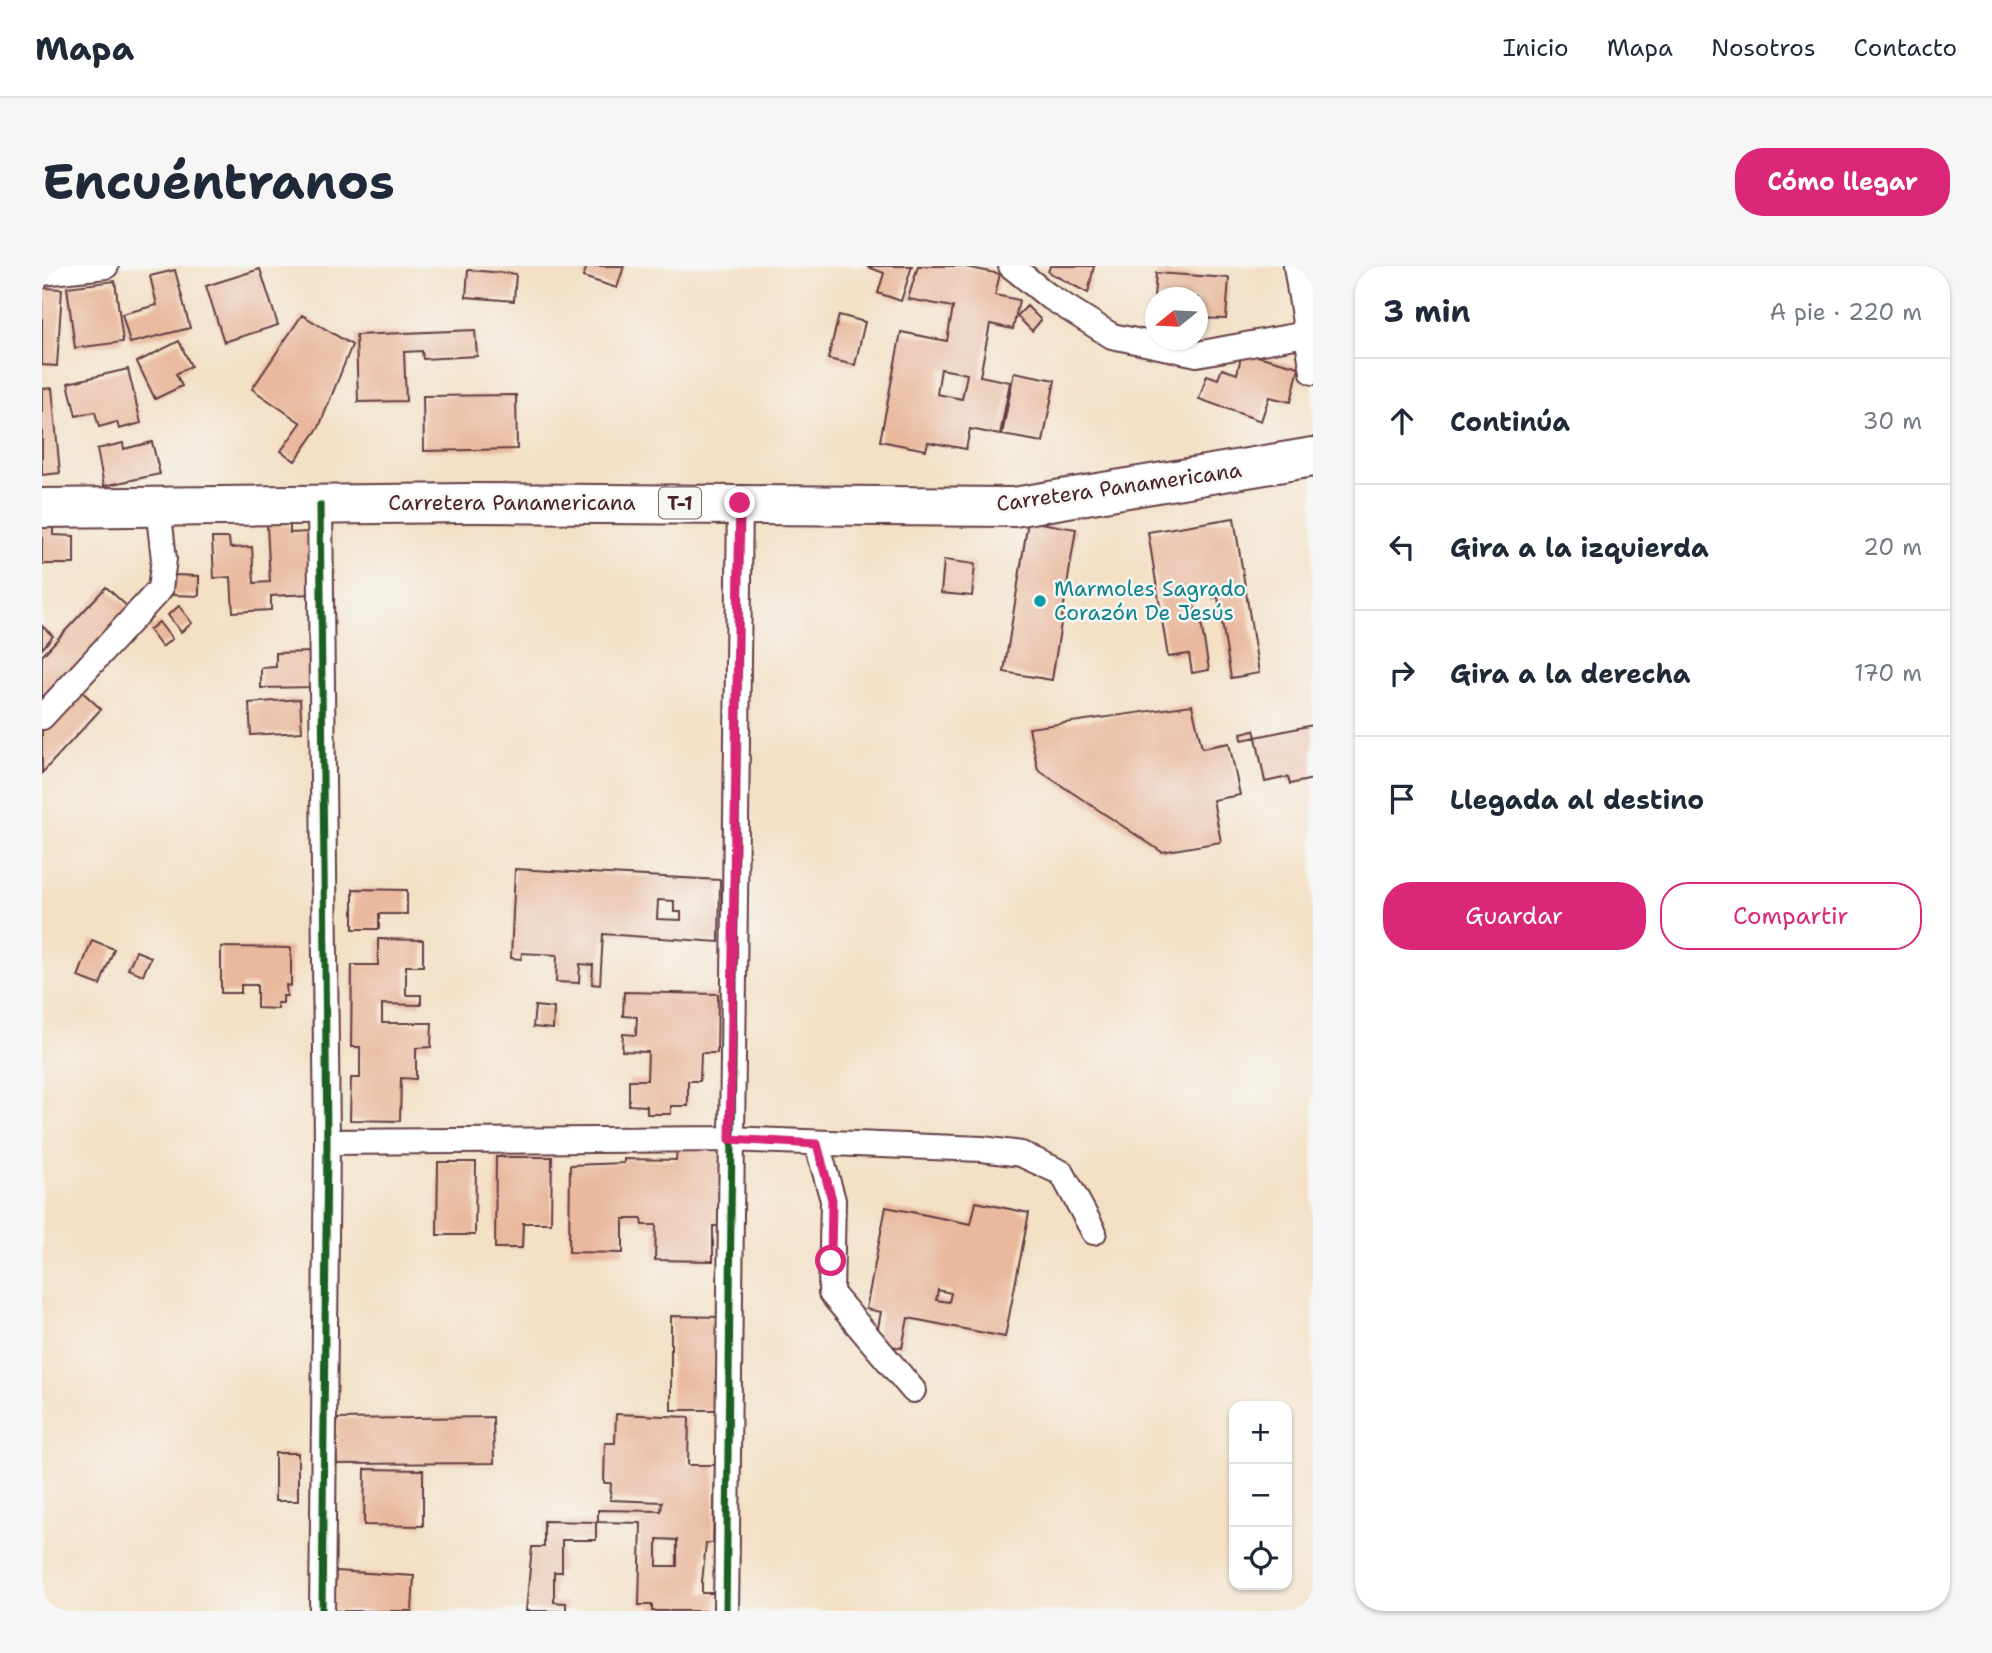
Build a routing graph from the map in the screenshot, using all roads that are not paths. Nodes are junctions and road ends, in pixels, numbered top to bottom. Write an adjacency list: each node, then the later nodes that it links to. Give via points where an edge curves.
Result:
1 (106, 266): 4 (street)
2 (1011, 266): 5 (street, via 1112,336 1197,354)
3 (1296, 266): 5 (street)
4 (42, 273)
5 (1306, 334): 6 (street)
6 (1313, 372)
7 (1313, 457): 8 (highway, Carretera Panamericana / T-1, via 1014,507)
8 (740, 503): 9 (highway, Carretera Panamericana / T-1); 13 (street)
9 (320, 505): 10 (highway, Carretera Panamericana / T-1); 14 (street)
10 (158, 507): 11 (highway, Carretera Panamericana / T-1); 12 (street, via 164,559 160,589)
11 (42, 508)
12 (42, 717)
13 (730, 1139): 14 (street); 15 (street); 19 (street)
14 (327, 1142): 18 (street)
15 (817, 1144): 16 (street, via 1021,1154 1062,1172); 17 (street, via 832,1200 831,1293)
16 (1094, 1232)
17 (914, 1390)
18 (321, 1611)
19 (726, 1611)

